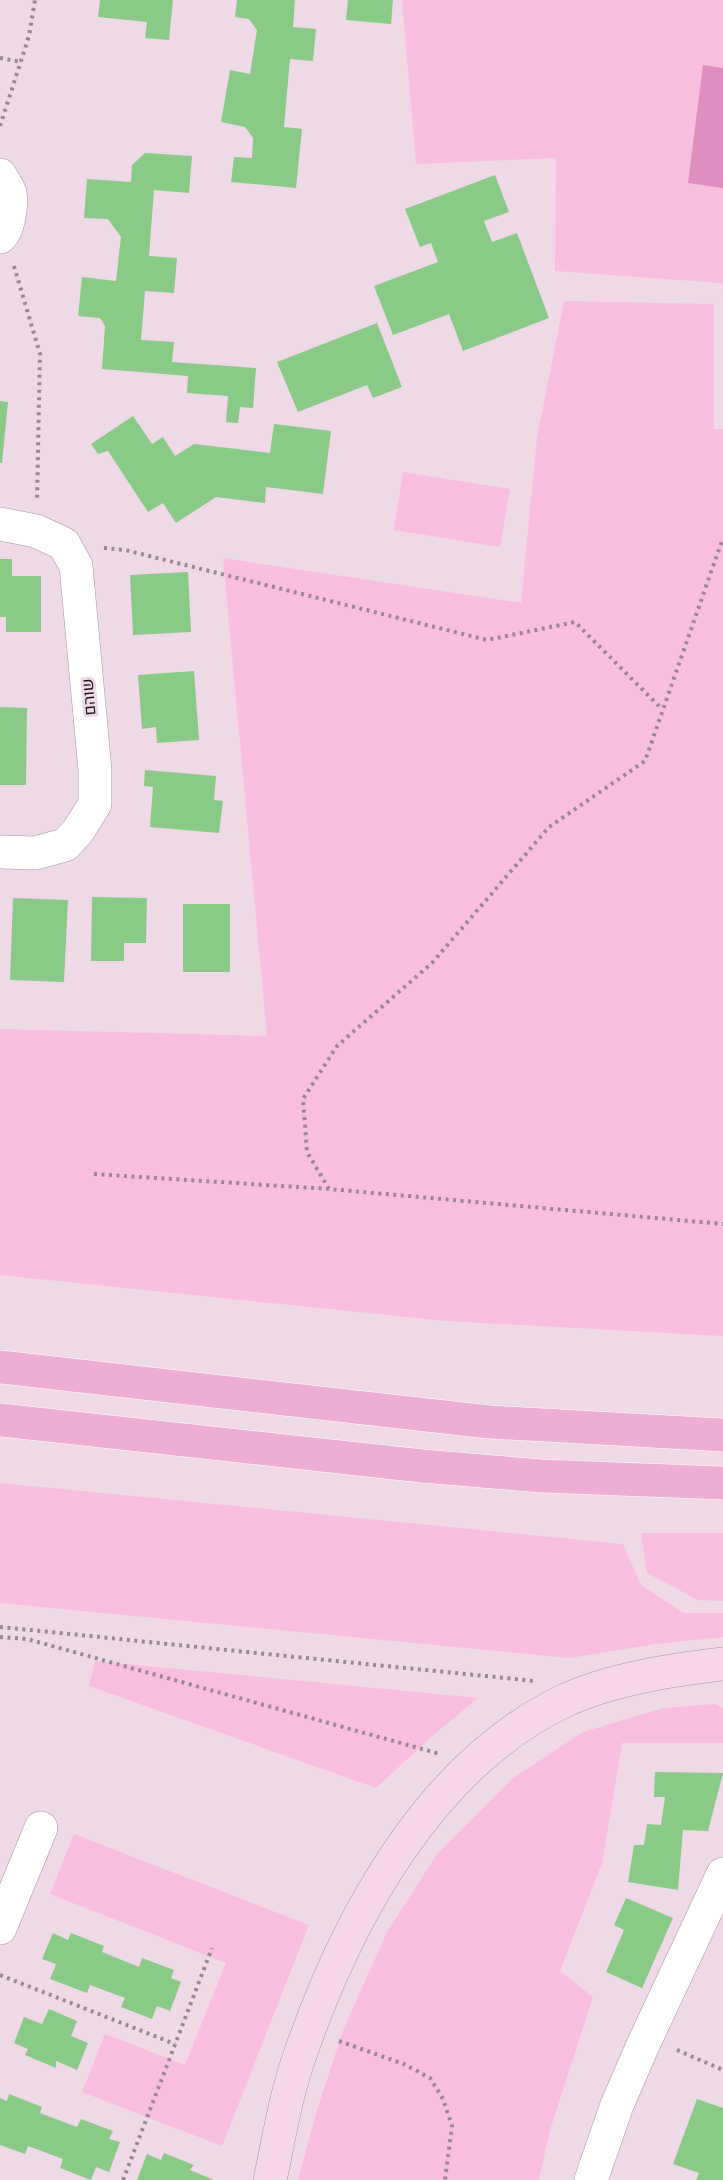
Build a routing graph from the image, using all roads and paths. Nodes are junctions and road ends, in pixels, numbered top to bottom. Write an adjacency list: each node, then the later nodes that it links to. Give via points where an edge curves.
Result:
1 (35, 0): 3 (path)
2 (0, 58): 3 (path)
3 (21, 62): 4 (path)
4 (0, 126)
5 (0, 175): 6 (street, via 10,194 8,222)
6 (2, 235): 8 (path, via 40,354)
7 (0, 524): 8 (street)
8 (50, 538): 10 (path, via 125,550 487,640 575,622); 11 (street, שוהם, via 76,566 95,804 65,845 35,853)
9 (723, 538): 10 (path)
10 (662, 709): 13 (path, via 645,761 549,827 432,963 337,1046 303,1099 307,1152)
11 (0, 852)
12 (94, 1174): 13 (path)
13 (329, 1189): 14 (path)
14 (723, 1224)
15 (0, 1367): 17 (main road, via 489,1422)
16 (0, 1420): 18 (main road, via 470,1470)
17 (723, 1435)
18 (723, 1483)
19 (0, 1627): 22 (path)
20 (0, 1637): 23 (path, via 27,1639)
21 (723, 1664): 23 (street, via 641,1678 565,1701 530,1720)
22 (544, 1682)
23 (472, 1763): 29 (street, via 429,1811 390,1865 327,1982)
24 (42, 1828): 26 (street)
25 (723, 1874): 30 (street)
26 (0, 1928)
27 (212, 1948): 31 (path)
28 (0, 1975): 31 (path)
29 (309, 2031): 34 (street, via 300,2053); 35 (path, via 404,2064 430,2078 443,2099 452,2126)
30 (647, 2037): 32 (path); 36 (street, via 617,2105)
31 (175, 2044): 33 (path)
32 (723, 2070)
33 (123, 2180)
34 (270, 2180)
35 (446, 2180)
36 (591, 2180)

